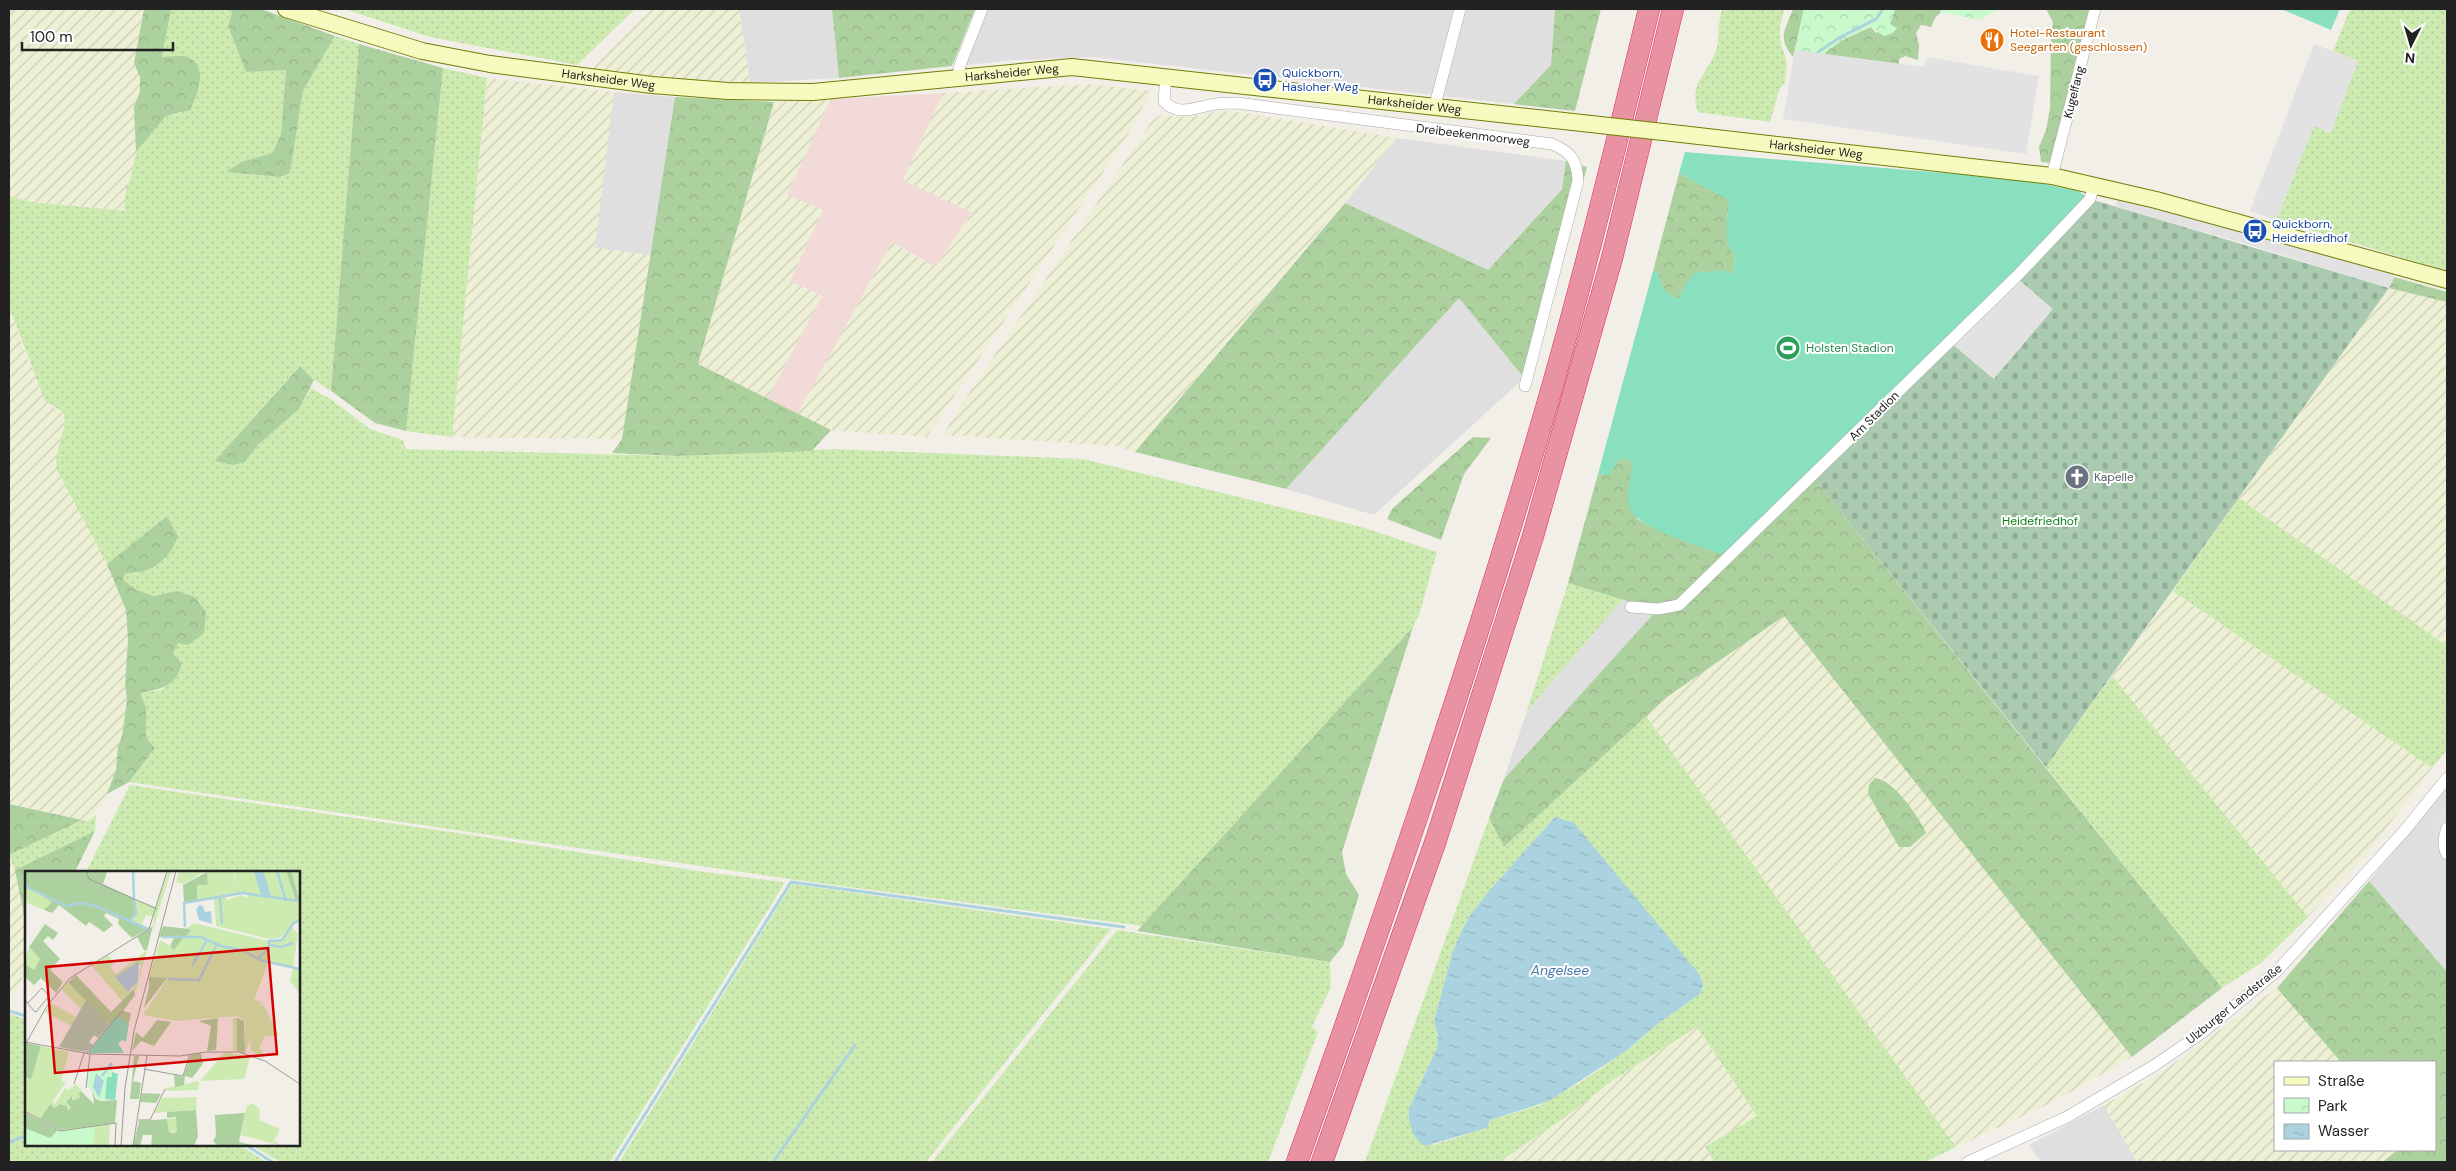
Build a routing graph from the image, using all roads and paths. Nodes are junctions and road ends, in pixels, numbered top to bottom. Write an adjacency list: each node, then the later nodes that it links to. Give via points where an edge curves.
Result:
1 (286, 9): 8 (main road, Harksheider Weg, via 422,51 490,64 642,84 813,92)
2 (982, 9): 8 (street)
3 (1460, 9): 9 (street)
4 (1649, 9): 18 (highway, via 1590,251 1509,530 1412,833)
5 (1673, 9): 19 (highway, via 1612,258 1533,536 1436,840)
6 (2096, 9): 10 (street, Kugelfang)
7 (1166, 76): 8 (main road, Harksheider Weg, via 1072,67); 9 (main road, Harksheider Weg); 13 (street, Dreibeekenmoorweg, via 1164,101 1177,110 1237,104 1552,144 1570,154 1578,168 1578,181)
8 (958, 77)
9 (1435, 106): 10 (main road, Harksheider Weg, bridge)
10 (2052, 176): 11 (main road, Harksheider Weg)
11 (2094, 185): 12 (main road, Harksheider Weg); 14 (street, Am Stadion, via 2090,199 2016,277 1679,605 1658,609)
12 (2447, 280)
13 (1525, 386)
14 (1631, 607)
15 (2447, 778): 20 (street, Ulzburger Landstraße, via 2405,830 2277,971 2203,1032 2155,1065 2067,1117)
16 (2447, 828): 17 (street, via 2444,839)
17 (2447, 854)
18 (1297, 1162)
19 (1322, 1162)
20 (1968, 1162)

